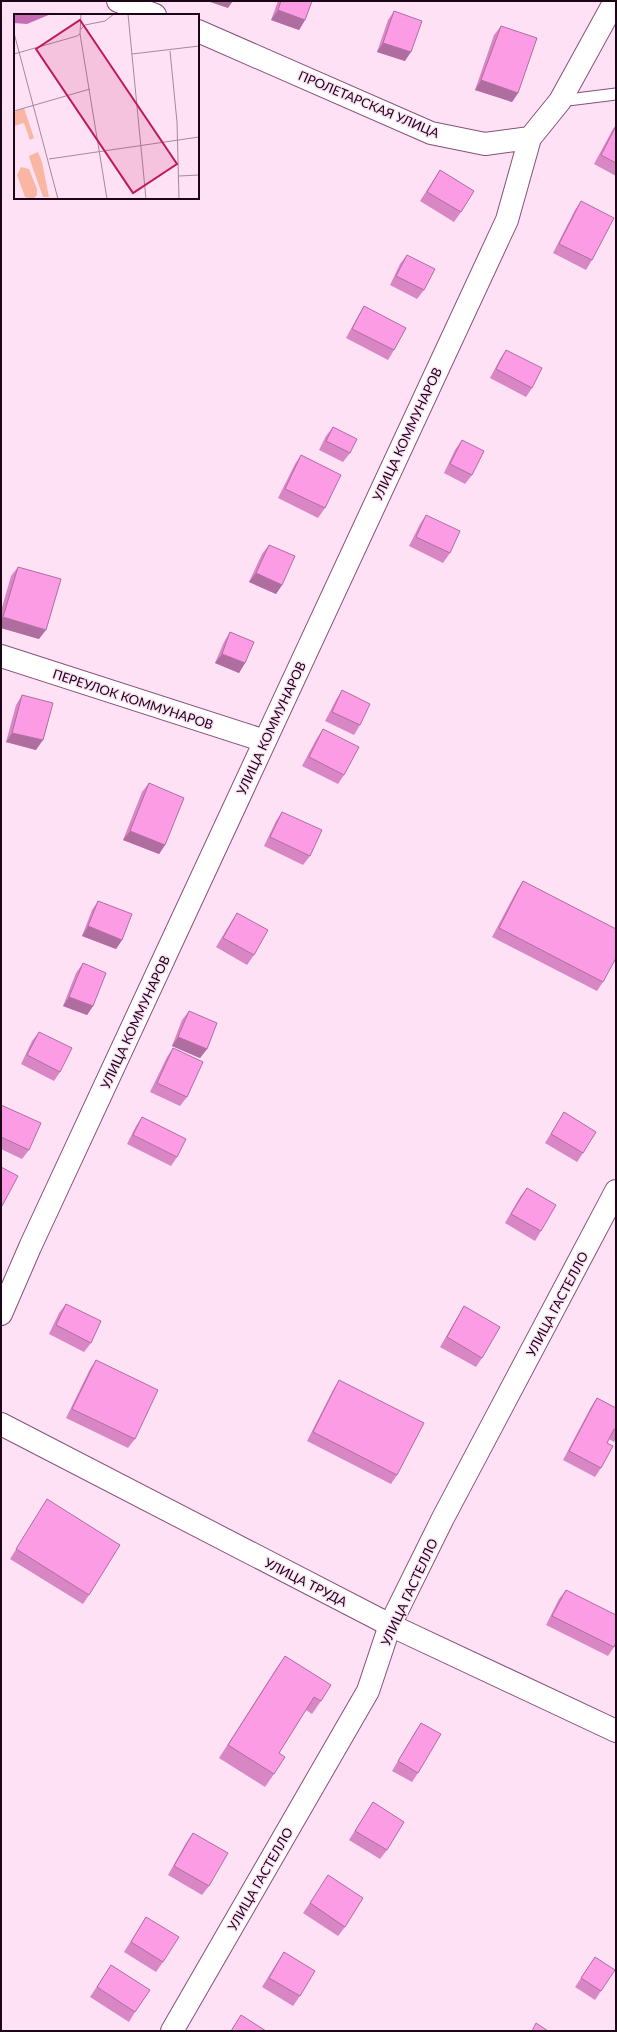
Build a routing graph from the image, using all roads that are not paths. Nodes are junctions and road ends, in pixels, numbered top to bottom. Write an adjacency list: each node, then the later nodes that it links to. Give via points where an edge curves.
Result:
1 (118, 1): 3 (street)
2 (615, 1): 6 (street)
3 (152, 14)
4 (199, 31): 7 (street, ПРОЛЕТАРСКАЯ УЛИЦА, via 431,133 485,144)
5 (616, 94): 6 (lane)
6 (560, 101): 7 (street)
7 (530, 138): 9 (street, УЛИЦА КОММУНАРОВ, via 507,220)
8 (1, 656): 9 (street, ПЕРЕУЛОК КОММУНАРОВ)
9 (265, 741): 11 (street, УЛИЦА КОММУНАРОВ)
10 (616, 1191): 13 (street, УЛИЦА ГАСТЕЛЛО, via 443,1518)
11 (1, 1314)
12 (1, 1424): 13 (street, УЛИЦА ТРУДА)
13 (390, 1625): 14 (street, УЛИЦА ТРУДА); 15 (street, УЛИЦА ГАСТЕЛЛО, via 368,1691)
14 (616, 1731)
15 (172, 2031)

